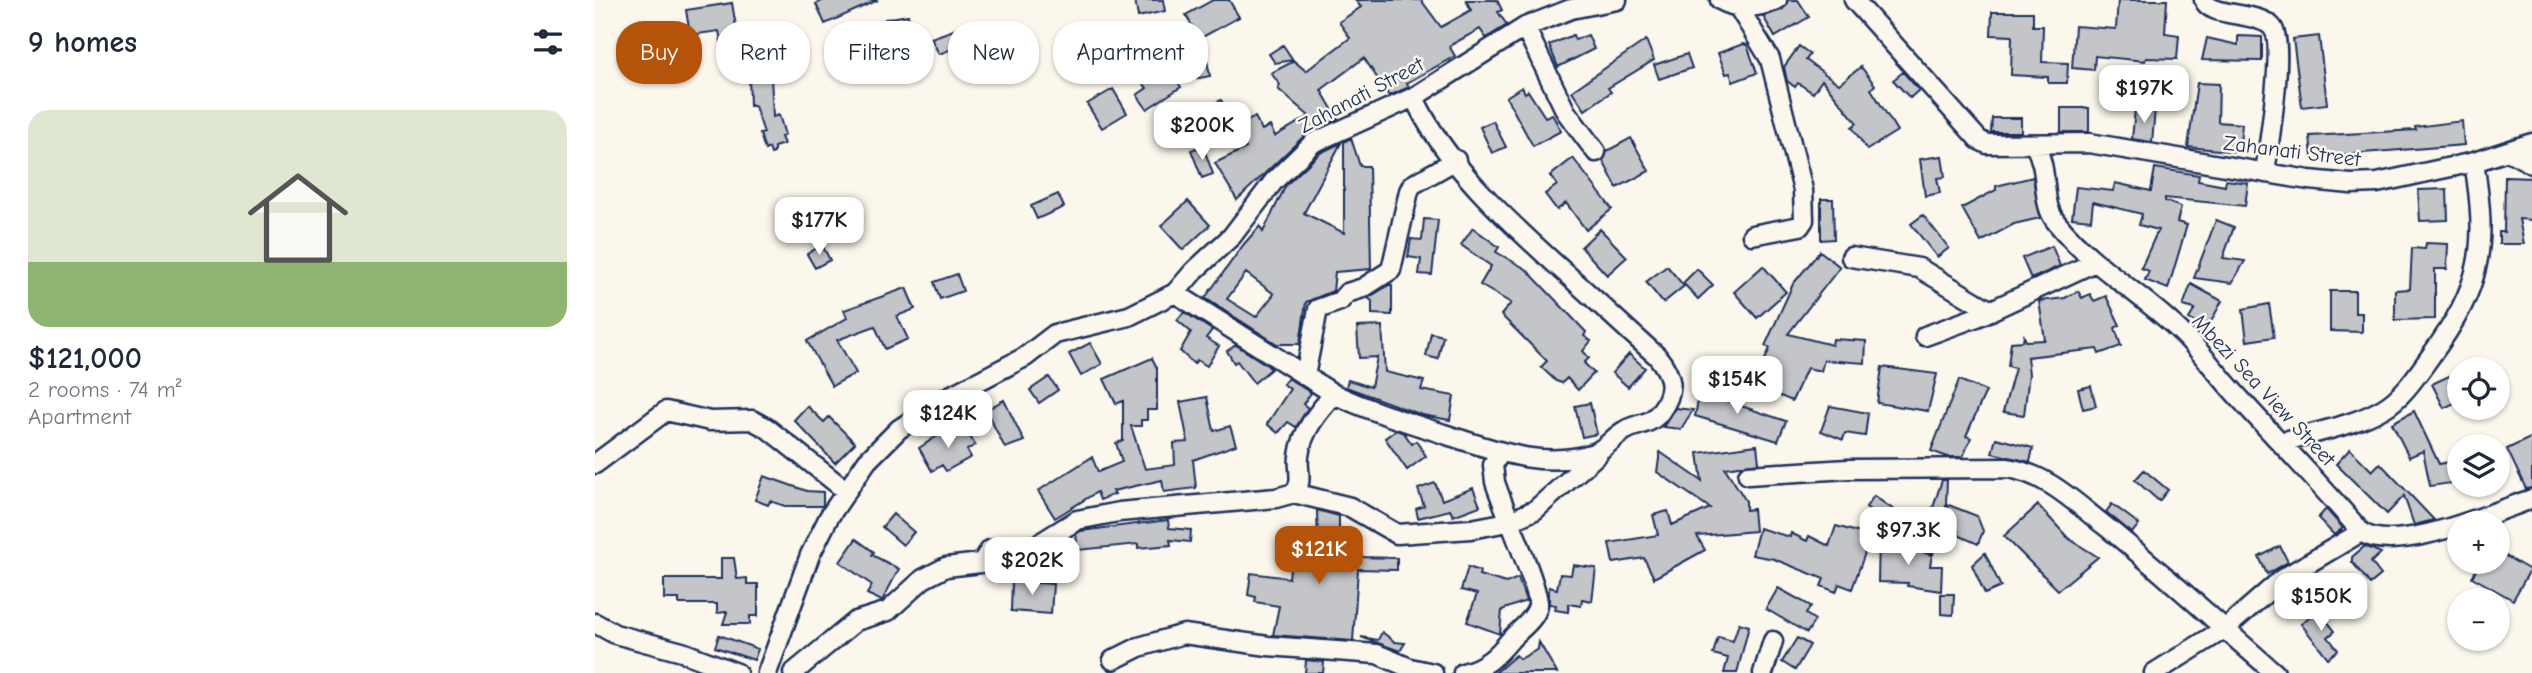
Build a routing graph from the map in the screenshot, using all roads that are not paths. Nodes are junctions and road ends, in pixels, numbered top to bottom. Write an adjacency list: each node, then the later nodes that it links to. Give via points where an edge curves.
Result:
1 (1617, 0): 6 (street, Zahanati Street)
2 (1720, 0): 7 (street)
3 (1777, 0): 7 (street, via 1760,7)
4 (1854, 0): 11 (street, Zahanati Street, via 1979,140 1998,146)
5 (2204, 0): 17 (street, via 2212,9 2272,26 2277,37)
6 (1569, 4): 8 (street, Zahanati Street)
7 (1737, 4): 18 (street, via 1770,59 1803,190 1800,226)
8 (1525, 27): 9 (street, Zahanati Street); 13 (street, via 1566,112)
9 (1414, 97): 14 (street); 21 (street, Zahanati Street, via 1313,143)
10 (2532, 143): 12 (street, Zahanati Street)
11 (2033, 144): 17 (street, Zahanati Street, via 2089,143); 20 (street, Mbezi Sea View Street, via 2044,170 2047,208)
12 (2508, 151): 15 (street, Zahanati Street); 16 (street)
13 (1596, 152)
14 (1456, 160): 24 (street, via 1412,185 1391,270 1346,293 1340,302 1318,309); 27 (street, via 1529,241 1669,372 1670,396 1660,413 1651,422 1620,433)
15 (2474, 162): 17 (street, Zahanati Street, via 2377,183); 26 (street, via 2482,230 2479,265 2472,288 2440,343 2385,408)
16 (2532, 164)
17 (2265, 173)
18 (1752, 235)
19 (1851, 257): 22 (street, via 1919,268)
20 (2095, 262): 22 (street); 26 (street, Mbezi Sea View Street, via 2184,335)
21 (1175, 293): 24 (street); 31 (street, Zahanati Street, via 1129,316 1055,334 1024,357 948,397 899,429)
22 (1991, 311): 23 (street)
23 (1925, 336)
24 (1305, 376): 25 (street)
25 (1334, 394): 28 (street); 32 (street, via 1315,415 1300,448 1300,482)
26 (2282, 442): 35 (street, Mbezi Sea View Street)
27 (1605, 448): 28 (street, via 1559,459); 34 (street, via 1547,502)
28 (1500, 453): 34 (street, via 1493,473)
29 (595, 464): 31 (street, via 666,411 710,421 753,420)
30 (1748, 475): 37 (street, via 1849,469 2027,471 2066,494)
31 (845, 490): 39 (street, Zahanati Street, via 810,555)
32 (1294, 493): 34 (street, via 1350,507 1397,534); 44 (street, via 1108,514 1077,520 1024,551 991,550 978,564 946,567 923,579 888,611 856,621)
33 (2532, 499): 35 (street, via 2399,541 2375,540)
34 (1508, 522): 46 (street, via 1536,593 1536,610 1492,660)
35 (2361, 532): 37 (street, via 2282,579)
36 (595, 622): 41 (street, via 615,634)
37 (2226, 628): 48 (street); 49 (street)
38 (1773, 641): 47 (street)
39 (774, 654): 42 (street, Zahanati Street); 43 (street)
40 (1113, 660): 45 (street, via 1184,634 1377,654)
41 (737, 673)
42 (767, 673)
43 (779, 673)
44 (793, 673)
45 (1433, 673)
46 (1463, 673)
47 (1763, 673)
48 (2154, 673)
49 (2275, 673)

